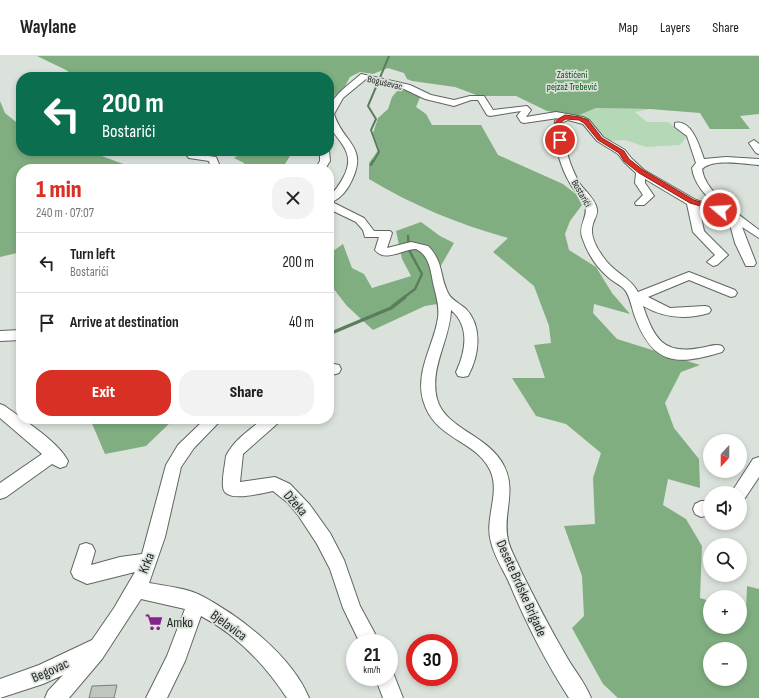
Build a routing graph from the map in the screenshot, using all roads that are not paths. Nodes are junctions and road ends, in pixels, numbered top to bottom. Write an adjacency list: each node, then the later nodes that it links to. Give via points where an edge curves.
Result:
1 (334, 107): 2 (street, Boguševac, via 340,97 364,76 454,103 470,98 481,98 489,112 524,108 527,110 521,116 524,120 556,115)
2 (565, 117): 13 (street, via 586,122 600,139 622,152 626,160); 24 (street, Bostarići, via 558,123 564,154 577,186 591,207 592,215 586,227 587,236 606,270 629,286)
3 (678, 125): 11 (street, via 691,135)
4 (334, 133): 14 (street, Boguševac, via 350,145 353,167 340,192)
5 (754, 143): 6 (street)
6 (759, 151)
7 (192, 156): 9 (street)
8 (205, 156): 12 (street, via 213,159)
9 (205, 156)
10 (759, 162): 11 (street, via 728,159)
11 (701, 163): 18 (street, via 697,168 698,176 712,197)
12 (214, 164)
13 (641, 172): 15 (street); 16 (street, via 640,183 649,196)
14 (334, 196)
15 (692, 202): 18 (street); 20 (street, via 699,232 722,255)
16 (640, 203)
17 (334, 207): 23 (street, via 360,220 368,229 369,235 386,233 381,250 383,252 392,252 409,246 422,248 430,254)
18 (733, 215): 19 (street); 21 (street)
19 (759, 235)
20 (713, 262)
21 (750, 263)
22 (731, 293): 24 (street, via 689,276)
23 (442, 297): 29 (street, via 460,310 470,323 470,352); 50 (street, Desete Brdske Brigade, via 445,307 444,320 433,353 428,380 434,411 441,422 483,448 498,468 502,480 501,513 497,533 499,541 529,609 564,673)
24 (637, 297): 25 (street, via 670,314 679,315); 28 (street, Bostarići, via 650,339 660,349 692,356)
25 (705, 310)
26 (16, 335): 27 (street)
27 (0, 336)
28 (717, 349)
29 (464, 372)
30 (0, 410): 31 (street)
31 (16, 422)
32 (18, 424): 37 (street, via 57,458 31,469)
33 (210, 424): 39 (street, Krka, via 186,446 170,472 163,513)
34 (267, 424): 42 (street, Džeka, via 238,449 234,456 231,488 234,490 275,484 281,486 296,500 322,538 342,574 352,608)
35 (759, 464): 36 (street)
36 (744, 486)
37 (0, 492)
38 (86, 551): 39 (street, via 80,572 83,574)
39 (148, 562): 40 (street, Krka)
40 (135, 589): 41 (street, Bjelavica); 43 (street, Krka)
41 (196, 604): 47 (street, via 175,661); 48 (street, Bjelavica, via 217,614 243,634 275,664)
42 (365, 634)
43 (98, 647): 45 (street, Begovac, via 43,674); 46 (street, Krka)
44 (389, 686): 49 (street)
45 (0, 689)
46 (55, 698)
47 (156, 698)
48 (299, 698)
49 (393, 698)
50 (581, 698)

